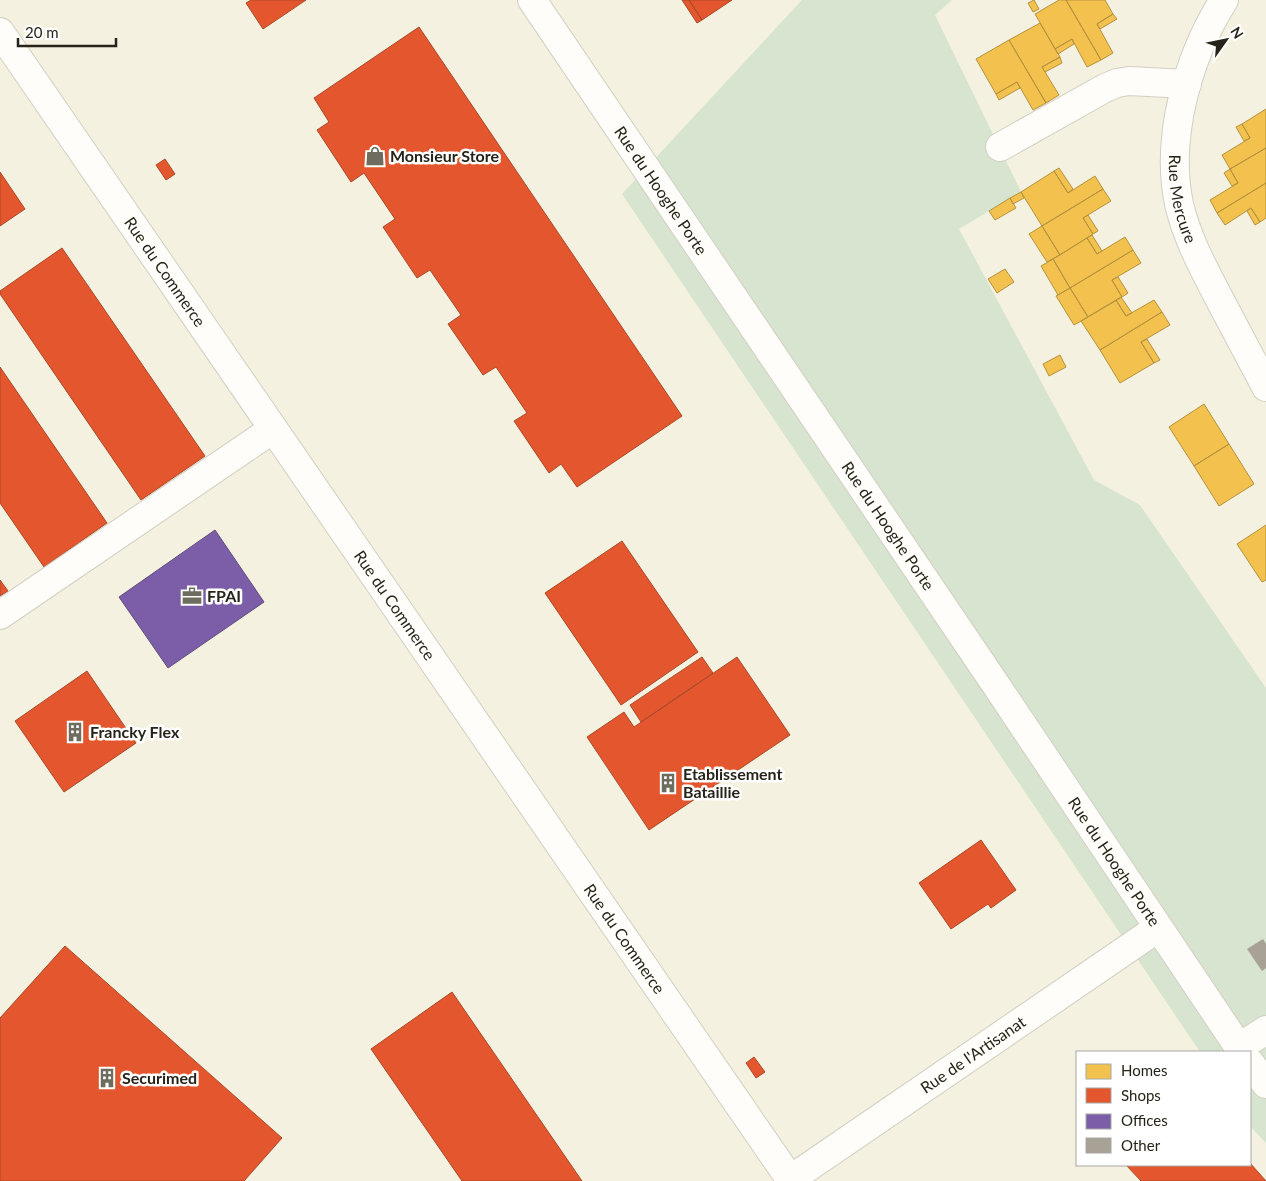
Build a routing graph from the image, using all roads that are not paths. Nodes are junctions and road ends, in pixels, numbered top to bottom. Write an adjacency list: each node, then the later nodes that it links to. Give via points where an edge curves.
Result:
1 (532, 0): 9 (street, Rue du Hooghe Porte)
2 (1224, 0): 4 (street, Rue Mercure, via 1200,48)
3 (1, 37): 7 (street, Rue du Commerce)
4 (1187, 84): 5 (street, via 1117,83); 6 (street, Rue Mercure, via 1175,148 1180,206 1203,268)
5 (1000, 148)
6 (1266, 387)
7 (274, 428): 8 (street); 15 (street, Rue du Commerce)
8 (0, 615)
9 (1158, 928): 11 (street, Rue du Hooghe Porte); 15 (street, Rue de l'Artisanat)
10 (1266, 1030): 12 (street)
11 (1241, 1051)
12 (1246, 1051)
13 (1251, 1064): 14 (street, Rue du Hooghe Porte)
14 (1266, 1084)
15 (789, 1180)

